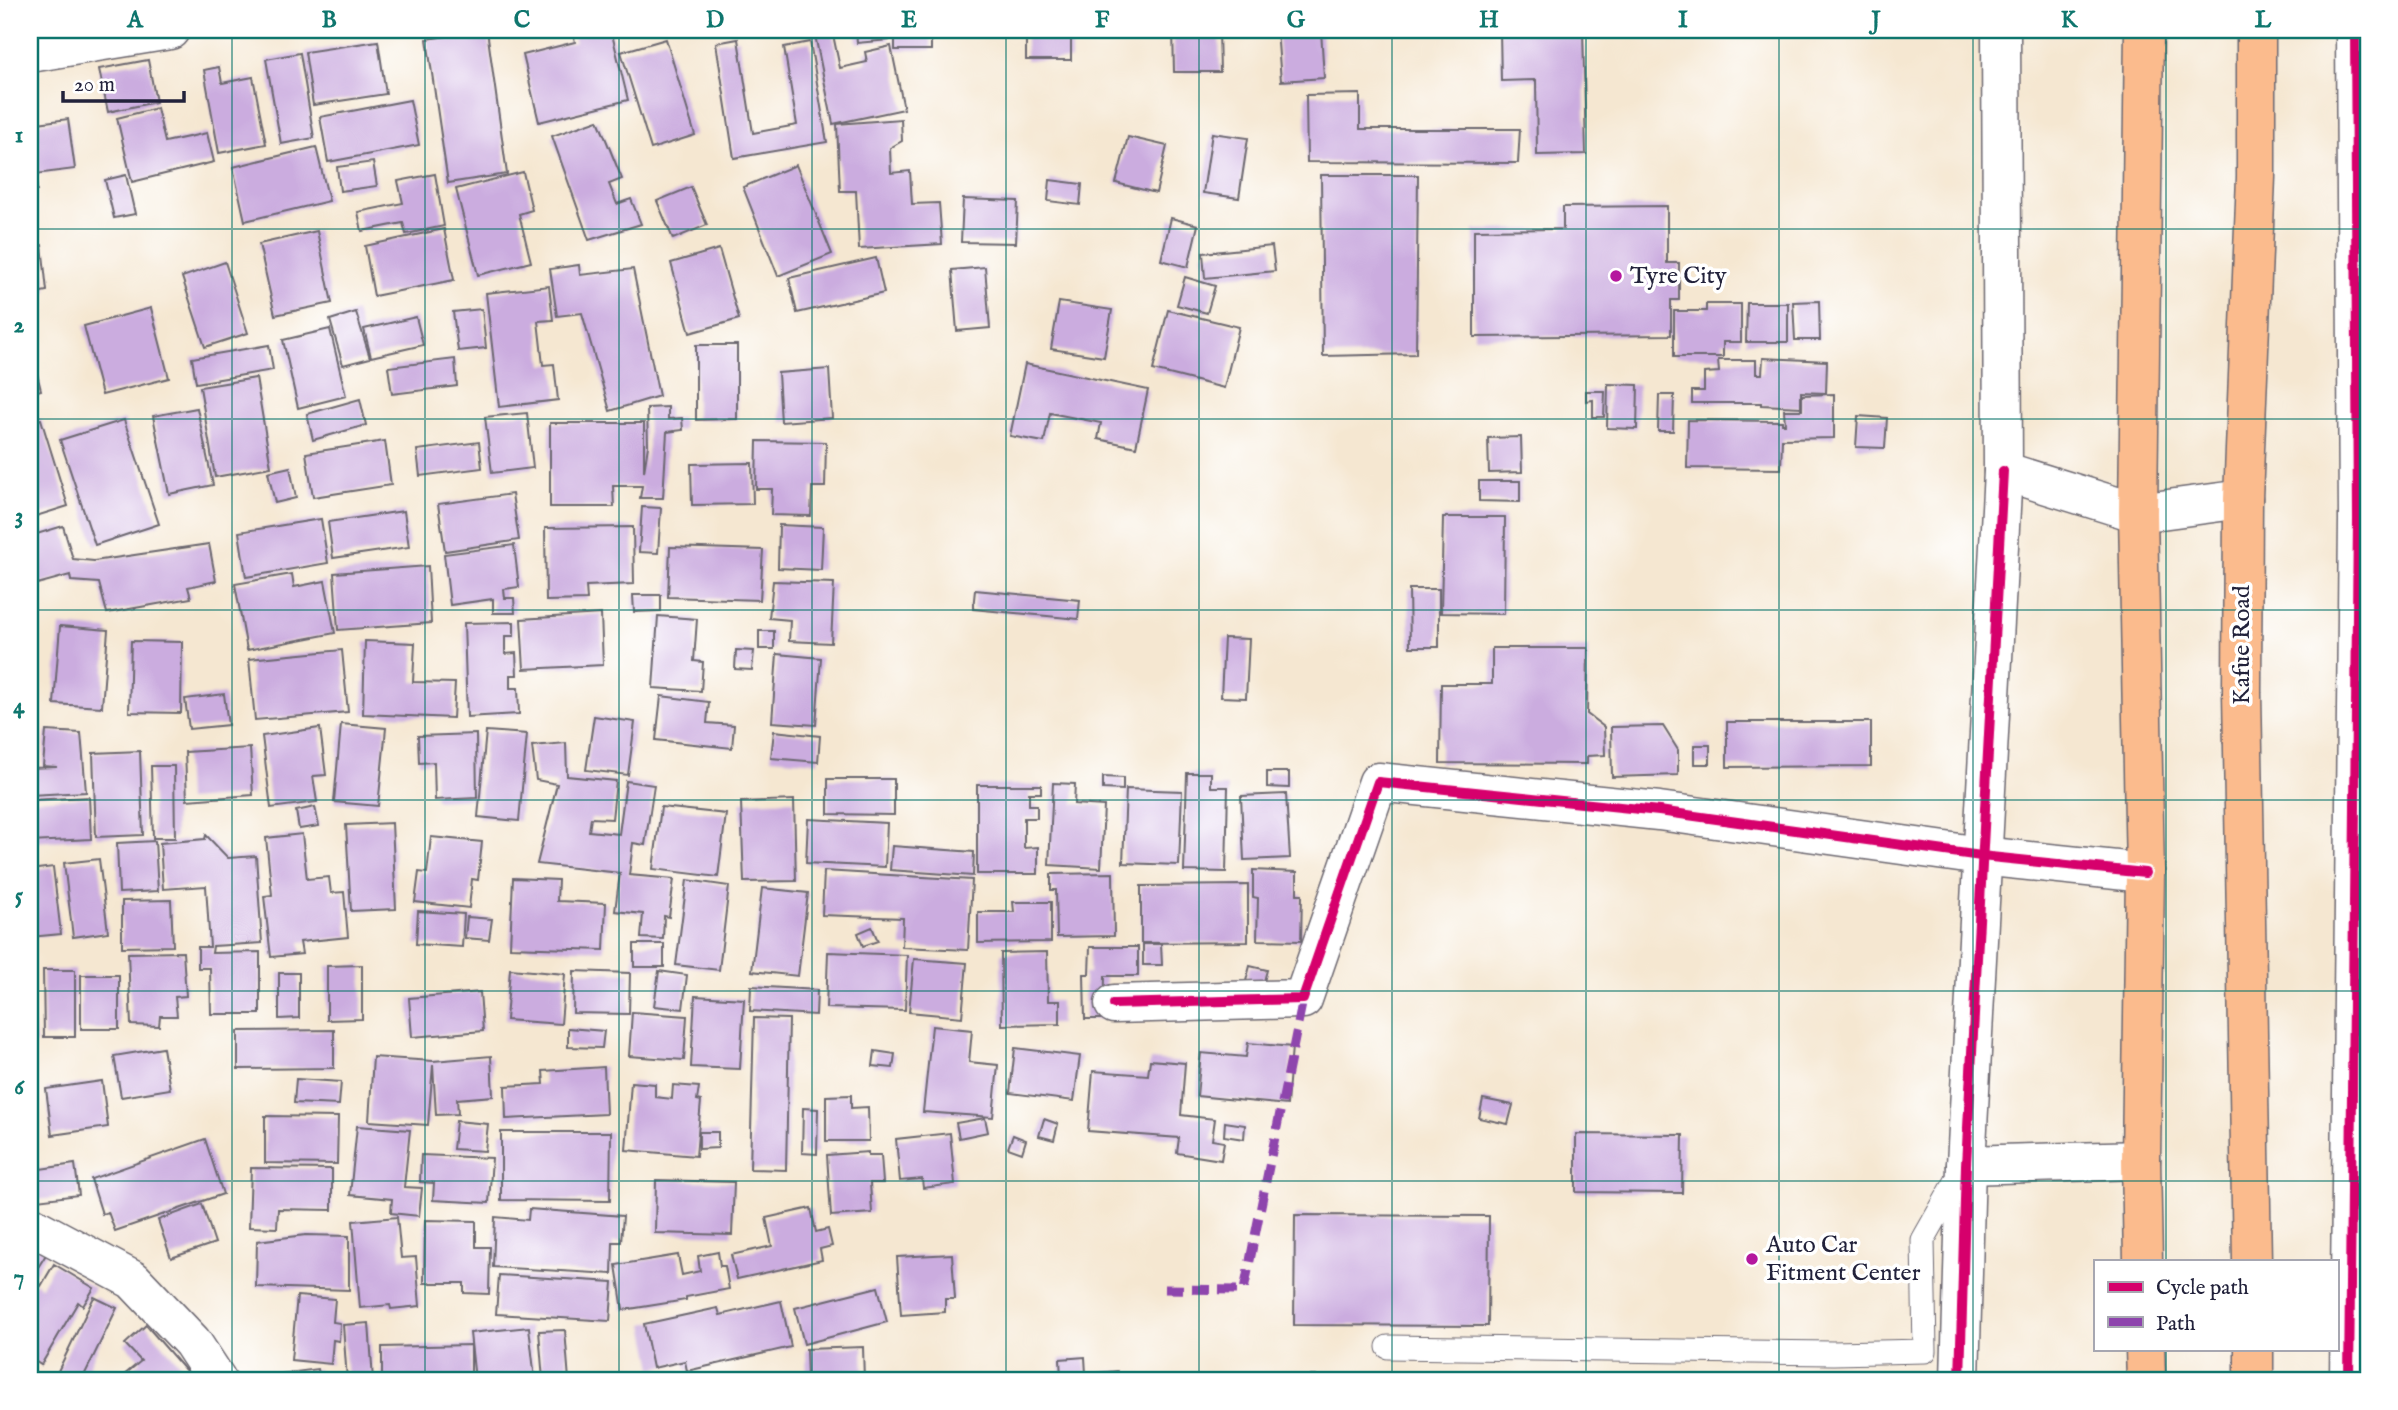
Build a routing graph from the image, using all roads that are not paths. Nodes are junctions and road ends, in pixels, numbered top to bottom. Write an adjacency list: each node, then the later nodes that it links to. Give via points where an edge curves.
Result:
1 (170, 30): 6 (street)
2 (2001, 30): 7 (street)
3 (2144, 30): 9 (main road)
4 (2256, 30): 8 (main road, Kafue Road, via 2256,177)
5 (2355, 30): 10 (street)
6 (30, 53)
7 (2003, 471): 9 (street); 11 (street)
8 (2243, 499): 9 (street); 18 (main road, Kafue Road)
9 (2138, 513): 12 (main road)
10 (2363, 519): 26 (street)
11 (1981, 856): 12 (street); 13 (street, via 1660,811 1378,782 1303,999); 15 (street)
12 (2145, 873): 14 (main road)
13 (1114, 1004)
14 (2141, 1160): 15 (street); 17 (main road)
15 (1966, 1164): 19 (lane, via 1923,1240 1924,1351); 23 (street)
16 (30, 1225): 22 (street, via 133,1280 192,1342)
17 (2144, 1260)
18 (2252, 1260)
19 (1388, 1347)
20 (2145, 1350): 24 (main road)
21 (2253, 1350): 25 (main road)
22 (217, 1380)
23 (1960, 1380)
24 (2146, 1380)
25 (2254, 1380)
26 (2348, 1380)

